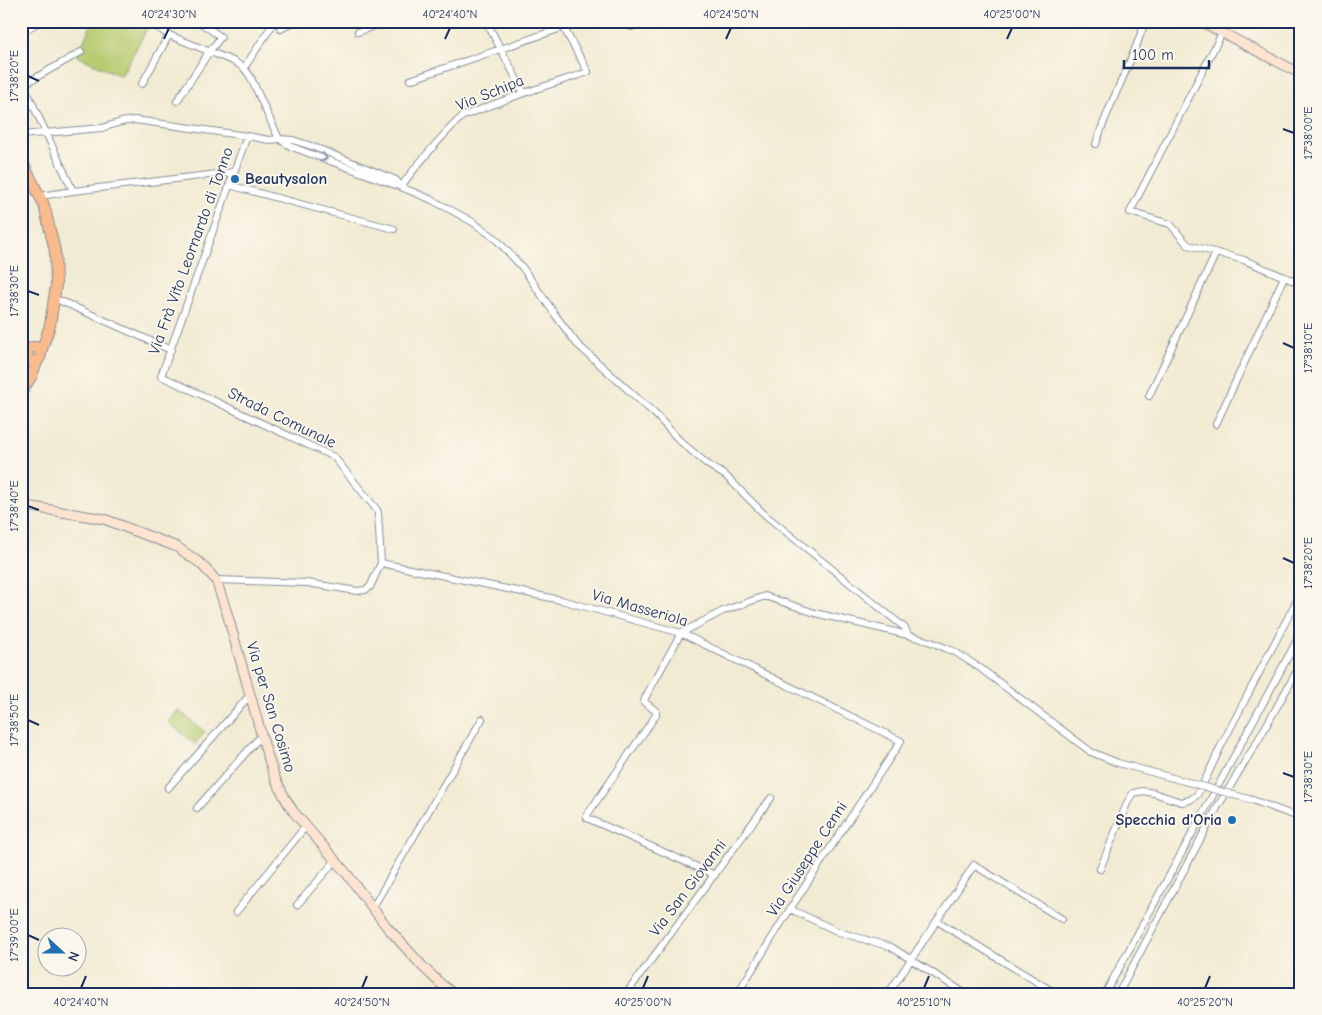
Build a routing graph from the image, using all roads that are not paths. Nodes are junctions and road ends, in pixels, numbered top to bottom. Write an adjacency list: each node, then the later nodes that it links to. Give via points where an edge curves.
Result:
1 (41, 21): 13 (street)
2 (147, 21): 16 (street)
3 (198, 21): 19 (street, via 221,37)
4 (276, 21): 5 (street, via 281,29); 20 (street)
5 (295, 21)
6 (388, 21): 11 (street)
7 (486, 21): 17 (street)
8 (582, 21): 12 (street)
9 (1144, 21): 31 (street)
10 (1200, 21): 15 (street)
11 (380, 22): 14 (street)
12 (562, 25): 17 (street); 25 (street, Via Schipa, via 588,72)
13 (21, 32)
14 (358, 32)
15 (1222, 33): 21 (street); 39 (street, via 1130,212 1170,224 1188,246)
16 (169, 35): 19 (street); 24 (street)
17 (500, 49): 22 (street); 25 (street)
18 (81, 52): 23 (street)
19 (209, 52): 20 (street); 26 (street)
20 (244, 68): 30 (street)
21 (1301, 74)
22 (410, 80)
23 (22, 83): 27 (street)
24 (142, 84)
25 (524, 93): 35 (street, Via Schipa, via 463,116)
26 (177, 101)
27 (46, 132): 28 (street); 29 (street, via 102,128 135,120); 36 (street)
28 (21, 135)
29 (247, 136): 30 (street); 33 (street, Via Frà Vito Leornardo di Tonno)
30 (279, 139): 35 (street, via 292,147)
31 (1096, 144)
32 (21, 159): 37 (main road)
33 (234, 172): 34 (street, Via Frà Vito Leornardo di Tonno); 36 (street)
34 (229, 185): 38 (street); 43 (street, Via Frà Vito Leornardo di Tonno)
35 (401, 187): 55 (street, via 449,209 495,238 522,268 577,344 655,414 680,441 726,476 764,514 905,628)
36 (73, 191): 37 (street)
37 (40, 196): 42 (main road, via 55,251)
38 (394, 229)
39 (1216, 253): 40 (street, via 1244,260); 47 (street)
40 (1284, 278): 41 (street); 48 (street)
41 (1301, 284)
42 (54, 298): 43 (street); 44 (main road, via 47,335)
43 (171, 350): 45 (street, Via Frà Vito Leornardo di Tonno)
44 (31, 353): 46 (main road, via 31,377)
45 (161, 376): 50 (street, Strada Comunale, via 334,457 377,510)
46 (21, 393)
47 (1149, 396)
48 (1216, 424)
49 (21, 505): 51 (street, Via per San Cosimo, via 104,519 178,547)
50 (381, 563): 51 (street, Strada Comunale, via 370,587 357,591 307,583); 53 (street, Via Masseriola, via 561,600)
51 (216, 580): 57 (street, Via per San Cosimo)
52 (1301, 592): 67 (street, via 1196,795 1181,802 1154,793 1133,793)
53 (681, 633): 55 (street, via 723,611 765,596 815,613); 60 (street, Via Masseriola); 68 (street, via 645,698 644,702 656,711 656,715 587,818)
54 (1301, 633): 82 (street)
55 (908, 634): 64 (street, bridge, via 955,652 980,668 1091,752)
56 (1301, 664): 83 (street, via 1217,808)
57 (250, 695): 59 (street, Via per San Cosimo); 61 (street)
58 (482, 718): 70 (street)
59 (262, 736): 63 (street); 65 (street, Via per San Cosimo, via 280,788)
60 (901, 741): 71 (street, Via Giuseppe Cenni)
61 (168, 788)
62 (772, 798): 68 (street, Via San Giovanni)
63 (197, 808)
64 (1301, 818)
65 (306, 826): 66 (street, Via per San Cosimo); 72 (street)
66 (335, 861): 69 (street); 70 (street, Via per San Cosimo)
67 (1100, 869)
68 (715, 876): 78 (street, Via San Giovanni)
69 (297, 905)
70 (372, 908): 77 (street, Via per San Cosimo, via 424,968)
71 (790, 909): 75 (street, via 839,932 892,948); 79 (street, Via Giuseppe Cenni)
72 (236, 912)
73 (1062, 918): 74 (street, via 974,865)
74 (937, 921): 75 (street); 76 (street)
75 (912, 960): 80 (street); 81 (street)
76 (1052, 992)
77 (454, 994)
78 (626, 994)
79 (737, 994)
80 (888, 994)
81 (966, 994)
82 (1104, 994)
83 (1118, 994)

